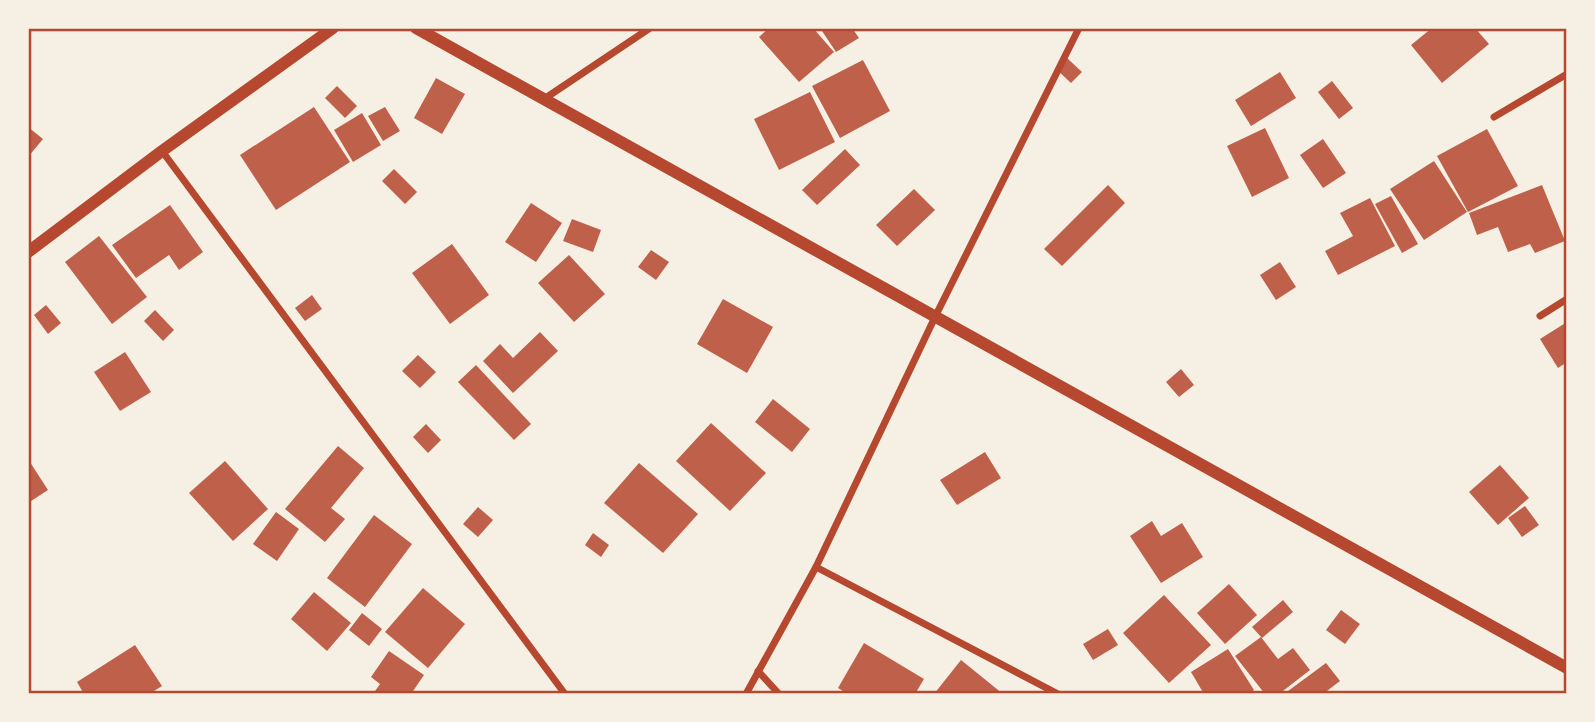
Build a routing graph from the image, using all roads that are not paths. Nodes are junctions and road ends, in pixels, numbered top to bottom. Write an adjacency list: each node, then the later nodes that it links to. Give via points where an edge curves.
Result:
1 (333, 28): 8 (street)
2 (416, 28): 6 (street)
3 (650, 28): 6 (street)
4 (1079, 28): 12 (street)
5 (1567, 74): 7 (street)
6 (544, 99): 12 (street)
7 (1494, 117)
8 (162, 151): 9 (street); 16 (street)
9 (28, 252)
10 (1567, 299): 11 (street)
11 (1540, 316)
12 (935, 317): 13 (street); 14 (street)
13 (816, 567): 15 (street); 19 (street)
14 (1567, 668)
15 (758, 671): 17 (street); 18 (street)
16 (565, 694)
17 (746, 694)
18 (779, 694)
19 (1058, 694)

